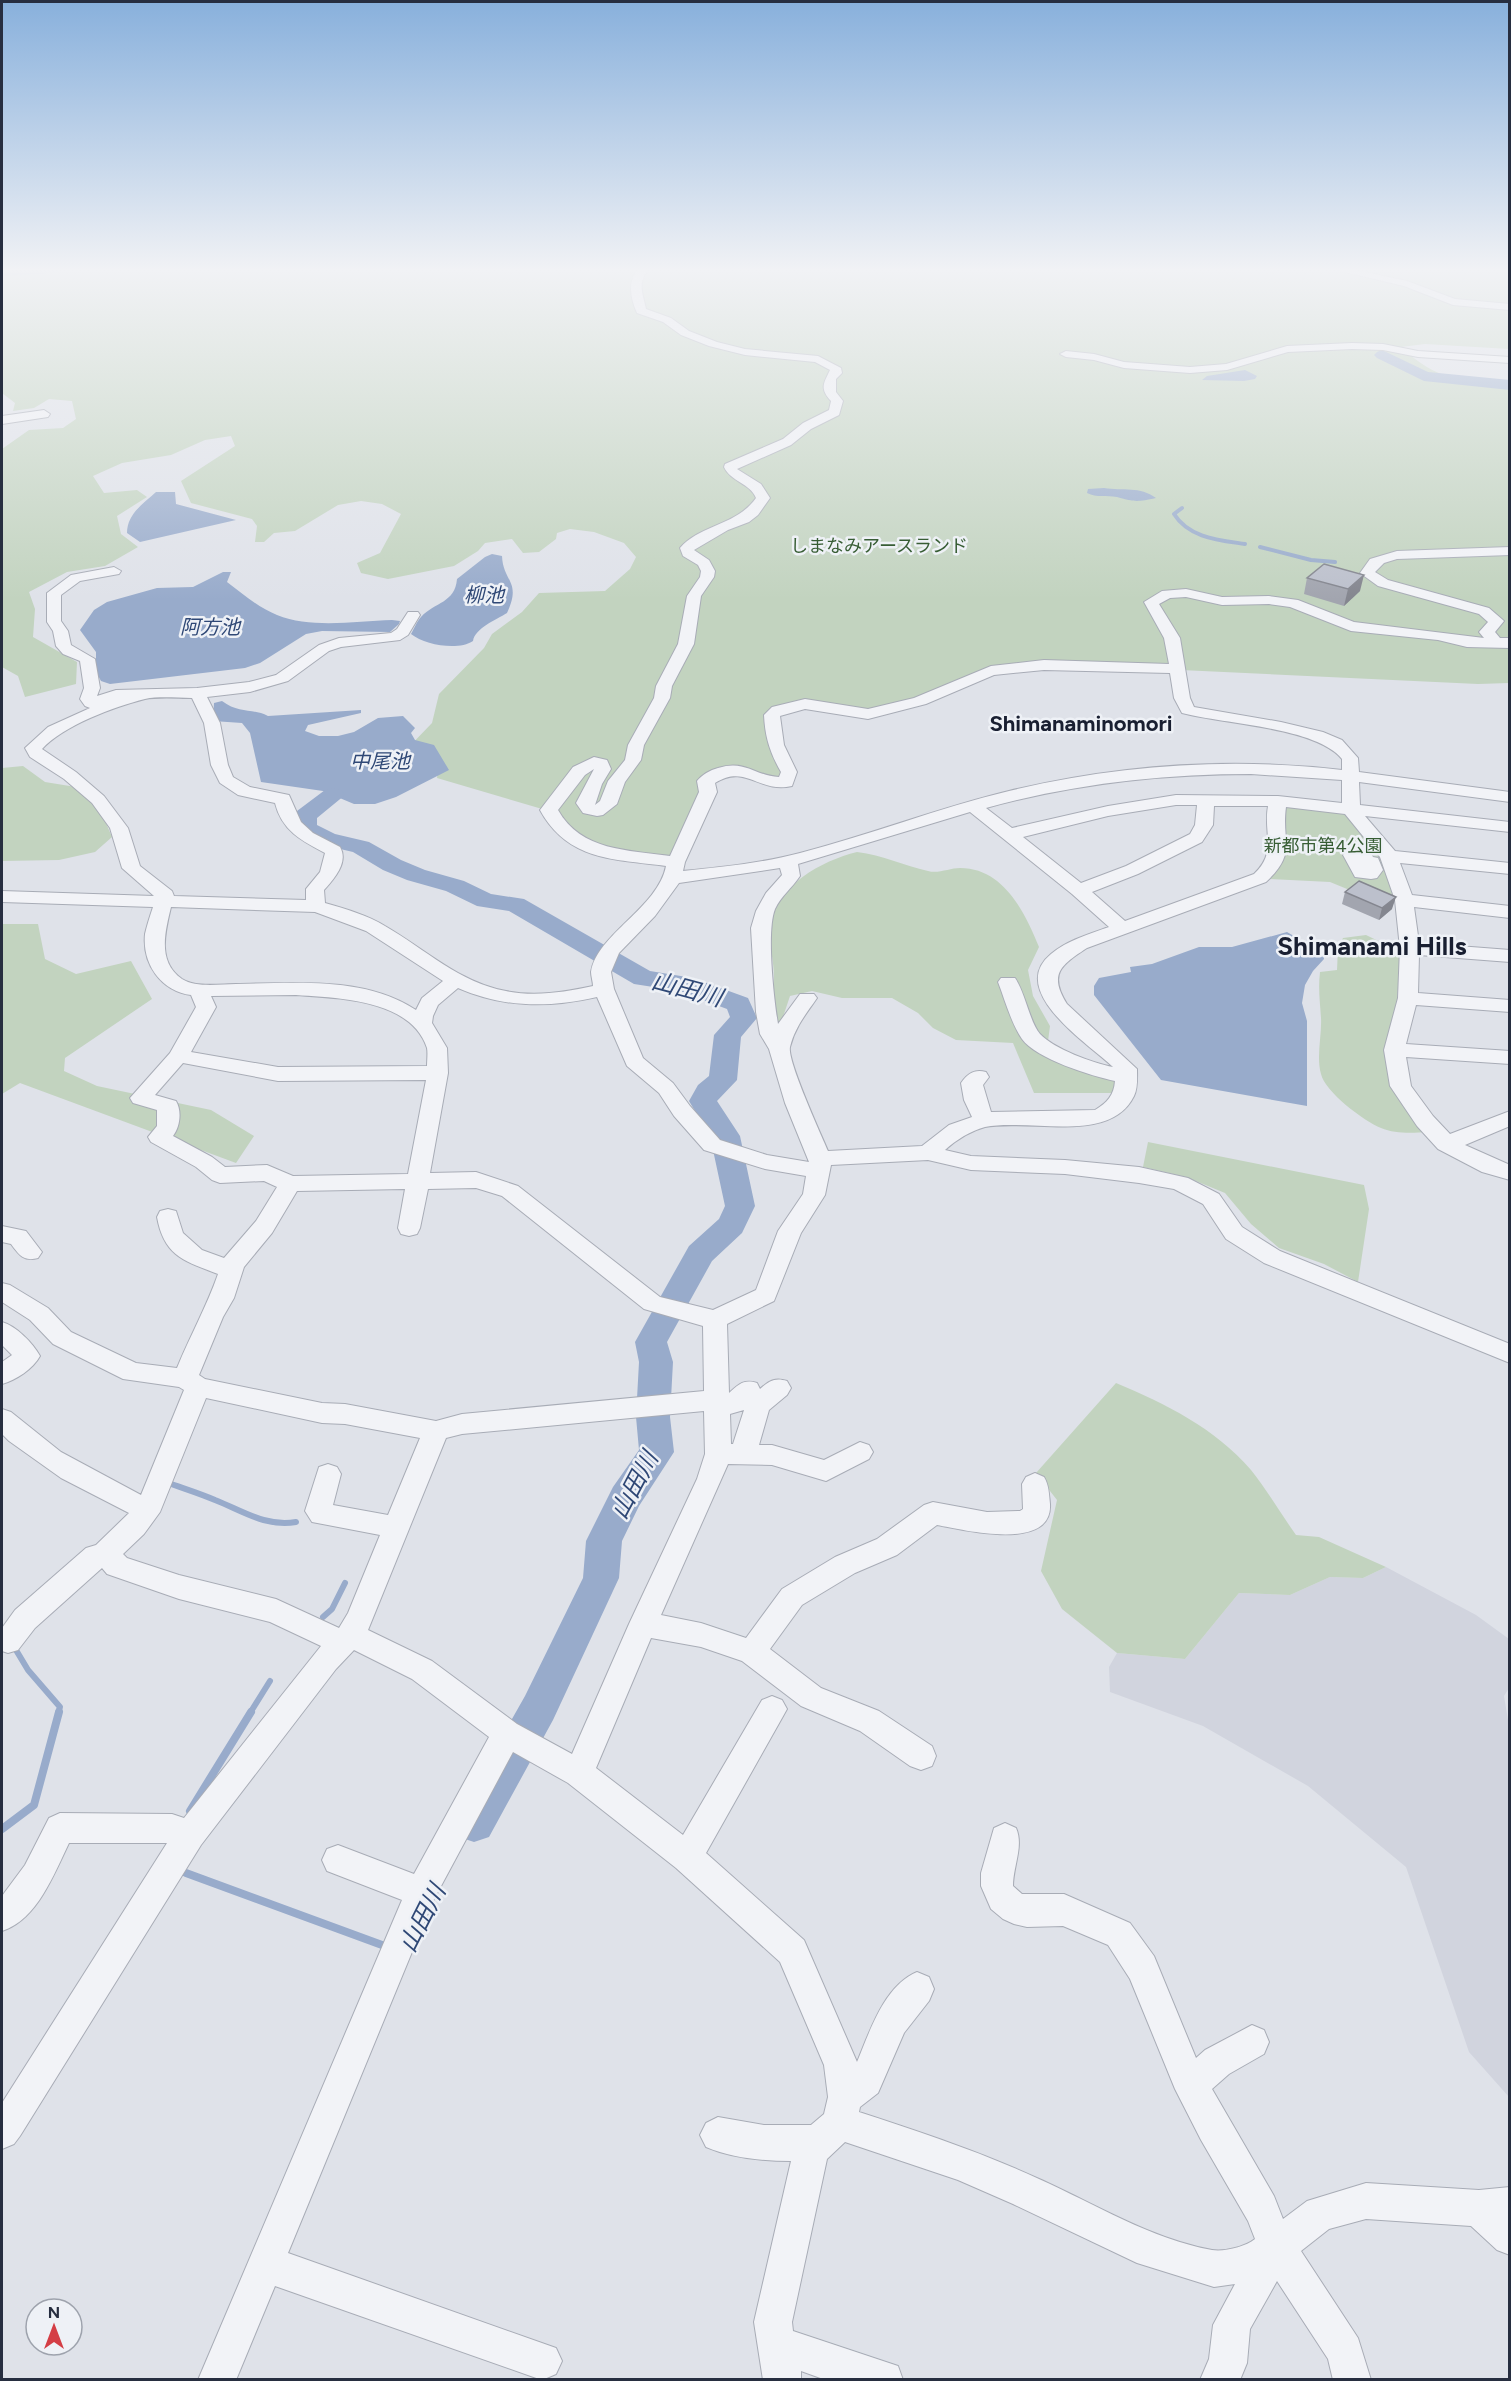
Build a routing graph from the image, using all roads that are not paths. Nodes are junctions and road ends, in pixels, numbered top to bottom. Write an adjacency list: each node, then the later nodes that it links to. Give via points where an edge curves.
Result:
1 (830, 378): 24 (street, via 830,393 837,401 835,412 787,442 730,467 761,491 763,498 753,513 687,548 688,553 704,563 707,577 694,596 686,644 636,745 633,760 617,781 608,804 597,811 585,803 603,769 594,762 579,771 549,810 561,831 589,849)
2 (44, 414): 3 (street)
3 (2, 420)
4 (1509, 550): 6 (street, via 1397,555 1379,560 1367,572 1383,583)
5 (114, 570): 12 (street, via 76,578 62,586 54,593 54,622 61,628 64,646 87,659 91,702 116,695)
6 (1444, 599): 8 (street, via 1449,611 1433,624); 9 (street, via 1484,610 1497,621 1487,632)
7 (413, 615): 11 (street, via 403,632 395,637 324,648 282,678 250,687)
8 (1438, 635): 9 (street, via 1467,642); 10 (street, via 1351,627 1293,603 1167,594 1151,602 1172,638)
9 (1502, 643)
10 (1177, 669): 13 (street, via 1188,710 1302,731 1336,742 1350,758); 24 (street, via 1044,665 991,670 920,701 868,714 816,704 778,710 772,715 774,742 789,772 786,782 774,784 753,772 737,769 718,771 706,781 708,792)
11 (197, 693): 12 (street); 29 (street, via 211,722 218,761 231,785 283,799 286,817 296,828 334,851 335,861 315,889)
12 (140, 696): 28 (street, via 44,736 33,748 99,799 119,825 128,845 131,868 165,895)
13 (1352, 777): 14 (street); 17 (street, via 1255,769 1168,772 1057,786); 18 (street)
14 (1509, 797)
15 (1205, 799): 16 (street); 20 (street, via 1108,811); 25 (street, via 1203,831 1196,838 1132,870)
16 (1278, 801): 18 (street); 31 (street, via 1278,847 1268,871 1258,879)
17 (973, 806): 20 (street); 22 (street)
18 (1351, 810): 19 (street); 21 (street)
19 (1509, 827)
20 (1011, 834): 25 (street)
21 (1389, 856): 23 (street); 27 (street)
22 (788, 861): 24 (street); 42 (street, via 790,876 775,893 761,928 766,1012 770,1034)
23 (1509, 869)
24 (675, 870): 36 (street, via 648,912 610,951 602,972)
25 (1079, 890): 31 (street)
26 (2, 897): 28 (street)
27 (1404, 900): 30 (street); 32 (street)
28 (164, 901): 29 (street); 37 (street, via 155,934 155,953 165,975 187,989)
29 (316, 906): 34 (street, via 377,930)
30 (1509, 912)
31 (1123, 929): 48 (street, via 1067,950 1050,963 1046,980 1058,1007 1118,1059 1127,1069)
32 (1410, 948): 33 (street); 39 (street)
33 (1509, 956)
34 (457, 979): 36 (street, via 494,995 529,1000 566,998); 41 (street, via 429,1002)
35 (1008, 982): 48 (street, via 1031,1037 1090,1069)
36 (604, 989): 53 (street, via 634,1061 666,1088 712,1145 765,1162)
37 (198, 990): 41 (street, via 296,989 363,994 398,1007); 44 (street, via 206,1007)
38 (807, 998): 42 (street, via 792,1018)
39 (1408, 998): 40 (street); 43 (street)
40 (1509, 1006)
41 (422, 1023): 46 (street, via 437,1048)
42 (779, 1049): 53 (street)
43 (1394, 1050): 45 (street); 51 (street, via 1401,1086)
44 (178, 1056): 46 (street, via 278,1074); 56 (street, via 141,1098 168,1106 168,1128 159,1137 220,1175 267,1173)
45 (1509, 1058)
46 (438, 1073): 55 (street)
47 (979, 1077): 50 (street, via 972,1083)
48 (1127, 1077): 50 (street, via 1125,1094 1099,1117)
49 (1509, 1119): 51 (street)
50 (984, 1120): 52 (street, via 959,1128)
51 (1446, 1144): 54 (street)
52 (928, 1153): 53 (street, via 876,1154); 66 (street, via 971,1163 1065,1167 1180,1183 1210,1199 1234,1233 1272,1257)
53 (820, 1165): 63 (street, via 814,1195 790,1231 766,1295)
54 (1509, 1173)
55 (418, 1183): 56 (street); 58 (street); 63 (street, via 476,1180 510,1191 652,1303)
56 (290, 1184): 61 (street, via 264,1227)
57 (168, 1217): 61 (street, via 172,1236 194,1256)
58 (409, 1228)
59 (2, 1234): 60 (street, via 18,1237)
60 (30, 1252)
61 (231, 1269): 69 (street, via 222,1298 211,1316)
62 (2, 1291): 67 (street, via 39,1314 62,1338 132,1372)
63 (715, 1319): 72 (street)
64 (2, 1331): 68 (street, via 28,1356)
65 (122, 1352): 67 (street)
66 (1509, 1354)
67 (149, 1374): 69 (street)
68 (2, 1375)
69 (191, 1383): 74 (street, via 321,1413); 79 (street)
70 (778, 1388): 76 (street, via 758,1405)
71 (748, 1390): 72 (street, via 735,1403)
72 (715, 1403): 74 (street, via 474,1423); 76 (street)
73 (2, 1419): 79 (street, via 22,1440 56,1463)
74 (436, 1431): 80 (street)
75 (860, 1452): 76 (street, via 826,1471 772,1455)
76 (730, 1454): 82 (street, via 710,1479)
77 (328, 1474): 80 (street, via 318,1511 321,1514)
78 (1035, 1484): 85 (street, via 1037,1514 1028,1521 1004,1524 933,1513 887,1547 845,1565 792,1597)
79 (147, 1510): 81 (street)
80 (397, 1527): 83 (street, via 360,1617)
81 (105, 1553): 83 (street, via 117,1566 179,1587 276,1611); 84 (street, via 96,1556 25,1619)
82 (643, 1624): 85 (street, via 701,1635); 89 (street)
83 (346, 1639): 87 (street, via 422,1670); 90 (street)
84 (8, 1641)
85 (752, 1652): 88 (street, via 811,1697 869,1720)
86 (772, 1709): 92 (street)
87 (507, 1733): 89 (street); 94 (street)
88 (921, 1756)
89 (579, 1773): 92 (street)
90 (182, 1832): 95 (street, via 60,1828 32,1884); 100 (street)
91 (1005, 1838): 98 (street, via 997,1873 1002,1898 1014,1908 1027,1911 1064,1910 1119,1934 1142,1968)
92 (687, 1857): 99 (street, via 792,1951 842,2065)
93 (338, 1860): 94 (street)
94 (421, 1892): 105 (street)
95 (2, 1916)
96 (917, 1989): 99 (street, via 892,2020 866,2081)
97 (1252, 2042): 98 (street, via 1217,2062)
98 (1191, 2085): 104 (street, via 1261,2209)
99 (834, 2121): 101 (street, via 764,2143); 104 (street, via 959,2163 1137,2245 1214,2269 1255,2262); 107 (street, via 811,2149 773,2322)
100 (2, 2132)
101 (718, 2135)
102 (1494, 2206): 103 (street); 104 (street, via 1366,2201 1320,2214)
103 (1509, 2237)
104 (1276, 2246): 110 (street, via 1232,2325 1228,2363); 111 (street, via 1345,2351)
105 (266, 2264): 106 (street); 108 (street)
106 (543, 2361)
107 (779, 2362): 109 (street)
108 (217, 2379)
109 (884, 2379)
110 (1219, 2379)
111 (1352, 2379)

